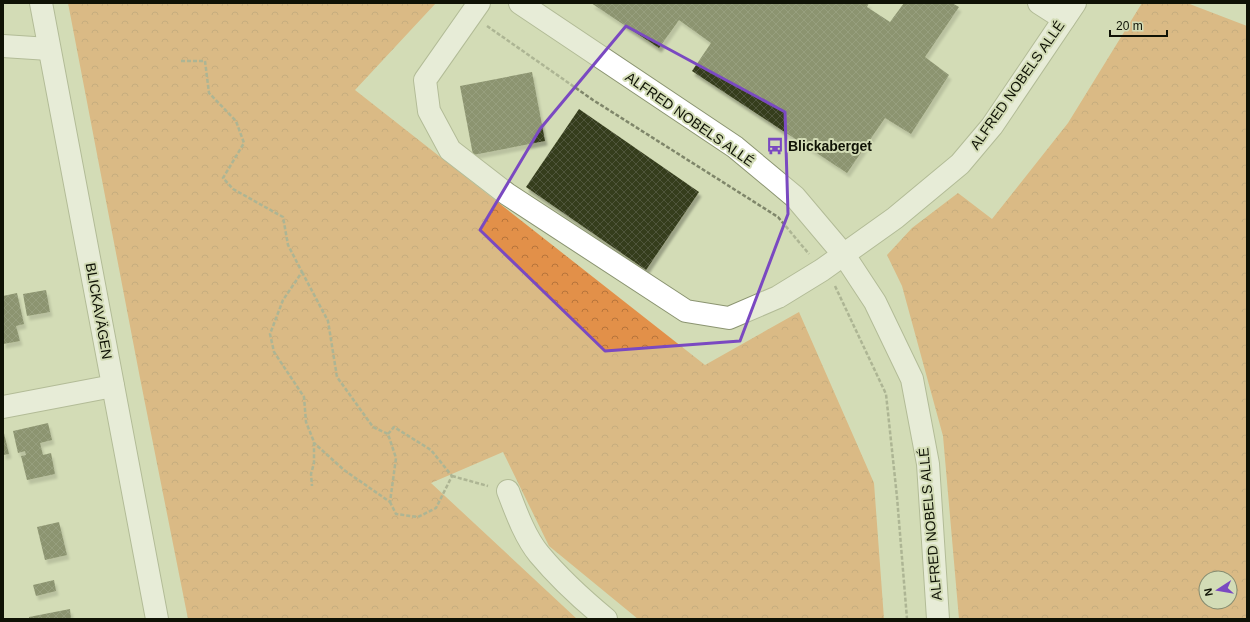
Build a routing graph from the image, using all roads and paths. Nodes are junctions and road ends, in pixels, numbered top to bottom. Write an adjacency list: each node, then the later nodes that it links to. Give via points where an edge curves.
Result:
1 (41, 3): 7 (street, BLICKAVÄGEN)
2 (520, 3): 9 (street, ALFRED NOBELS ALLÉ, via 735,147 795,197)
3 (1039, 3): 5 (street)
4 (475, 9): 10 (path, via 593,100 778,218); 10 (street, via 425,80 429,111 450,150 507,194 686,311 729,318 778,297)
5 (1070, 11): 9 (street, ALFRED NOBELS ALLÉ, via 992,126 960,164 895,218)
6 (3, 46): 7 (street)
7 (49, 49): 12 (street, BLICKAVÄGEN)
8 (181, 61): 11 (path, via 205,61 209,94 236,121 244,143 223,178 233,189 283,218 288,245)
9 (844, 255): 10 (street); 23 (street, ALFRED NOBELS ALLÉ, via 875,302 912,379 928,464)
10 (822, 270): 22 (path, via 838,288 886,394)
11 (302, 272): 14 (path, via 328,321 337,377 374,427); 15 (path, via 283,300 270,334 274,352 304,397 306,422)
12 (113, 386): 13 (street); 20 (street, BLICKAVÄGEN)
13 (3, 407)
14 (388, 434): 16 (path, via 394,427 431,450); 19 (path, via 396,458)
15 (314, 442): 17 (path); 19 (path, via 344,470)
16 (452, 476): 18 (path); 19 (path, via 436,508 418,516 396,514)
17 (312, 486)
18 (508, 491): 21 (street, via 518,517 539,553)
19 (390, 502)
20 (157, 619)
21 (606, 619)
22 (907, 619)
23 (938, 619)

